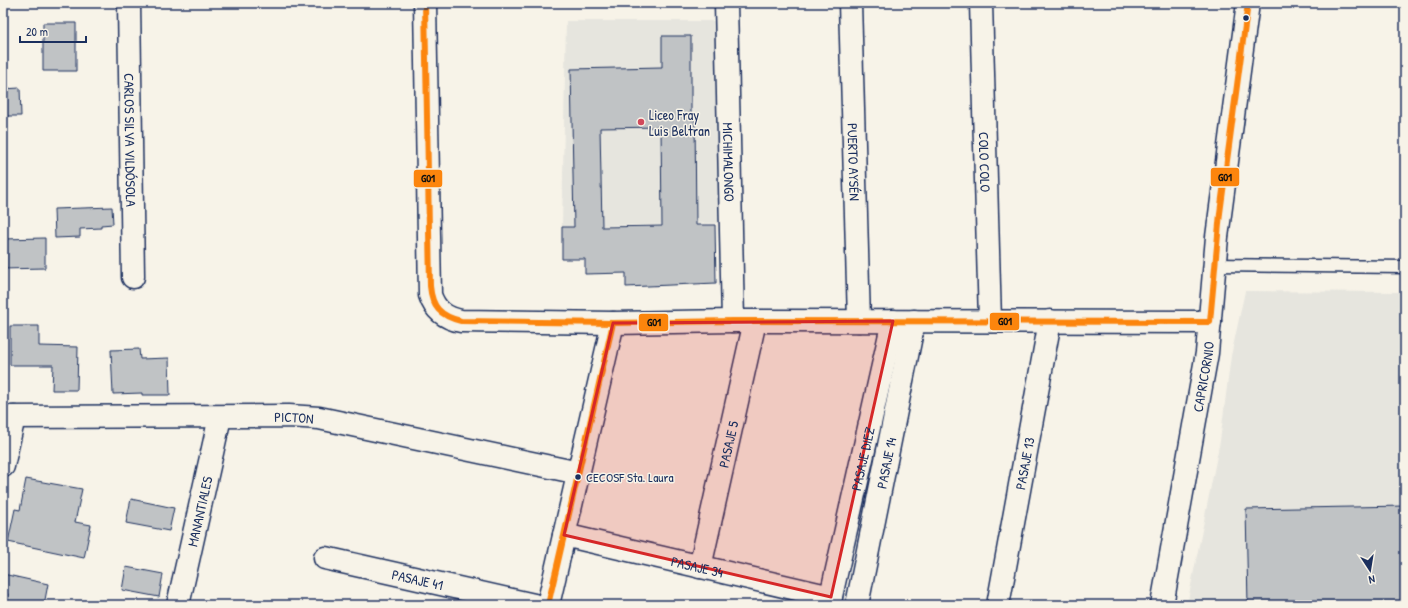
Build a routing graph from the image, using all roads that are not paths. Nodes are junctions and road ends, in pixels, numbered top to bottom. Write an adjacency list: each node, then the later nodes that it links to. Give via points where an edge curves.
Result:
1 (129, 3): 9 (street, CARLOS SILVA VILDÓSOLA)
2 (425, 3): 17 (street, via 430,295 433,303 449,318 461,321)
3 (726, 3): 10 (street, MICHIMALONGO)
4 (850, 3): 12 (street, PUERTO AYSÉN)
5 (981, 3): 14 (street, COLO COLO)
6 (1248, 3): 7 (street, CAPRICORNIO)
7 (1215, 265): 8 (lane); 16 (street, CAPRICORNIO)
8 (1405, 267)
9 (133, 277)
10 (733, 321): 11 (street); 17 (street)
11 (755, 321): 12 (street); 24 (street, PASAJE 5)
12 (859, 321): 13 (street)
13 (903, 321): 14 (street); 25 (street, PASAJE DIEZ); 29 (street, PASAJE 14)
14 (990, 321): 15 (street)
15 (1050, 321): 16 (street); 30 (street, PASAJE 13)
16 (1210, 322): 31 (street, CAPRICORNIO, via 1203,380)
17 (613, 323): 21 (street)
18 (9, 417): 19 (street, PICTON); 20 (street)
19 (220, 417): 21 (street, PICTON, via 319,418); 26 (street, MANANTIALES)
20 (3, 466)
21 (578, 473): 22 (street)
22 (564, 535): 24 (street, PASAJE 34); 28 (street)
23 (325, 558): 27 (street, PASAJE 41)
24 (700, 567): 25 (street, PASAJE 34)
25 (830, 601)
26 (178, 605)
27 (534, 605)
28 (548, 605)
29 (857, 605)
30 (998, 605)
31 (1162, 605)

